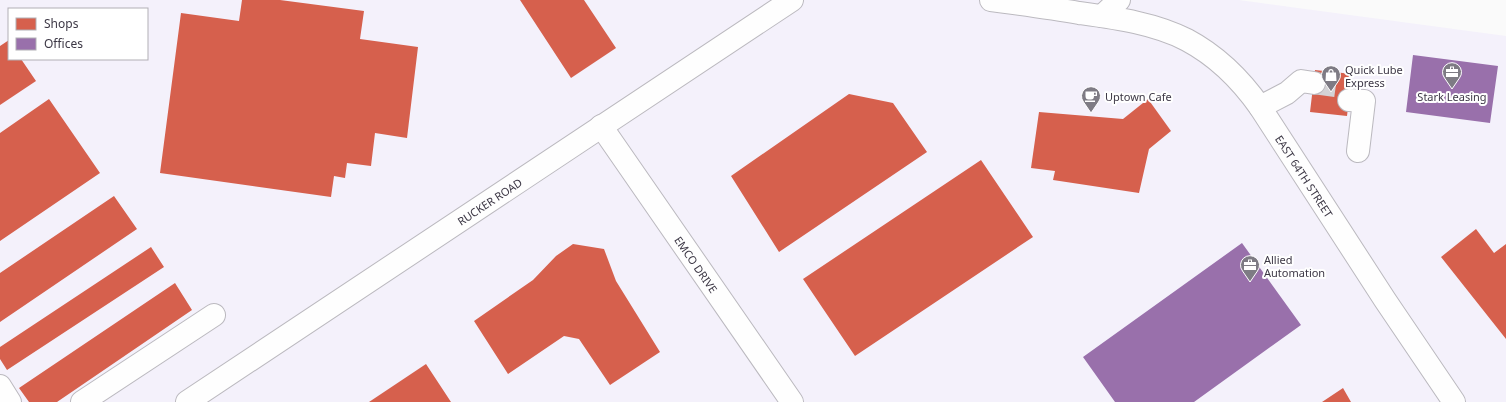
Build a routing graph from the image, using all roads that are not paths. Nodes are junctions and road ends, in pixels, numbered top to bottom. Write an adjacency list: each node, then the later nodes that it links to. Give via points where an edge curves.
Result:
1 (792, 0): 8 (street, RUCKER ROAD)
2 (991, 0): 4 (street)
3 (1119, 0): 4 (street)
4 (1090, 10): 7 (street, EAST 64TH STREET, via 1146,25 1196,45 1240,81)
5 (1313, 90): 7 (street, via 1301,81 1287,93)
6 (1354, 97): 9 (street)
7 (1260, 107): 16 (street, EAST 64TH STREET)
8 (601, 126): 14 (street, RUCKER ROAD); 15 (street, EMCO DRIVE)
9 (1358, 151)
10 (214, 315): 13 (street)
11 (0, 386): 12 (street)
12 (10, 402)
13 (82, 402)
14 (187, 402)
15 (792, 402)
16 (1454, 402)

